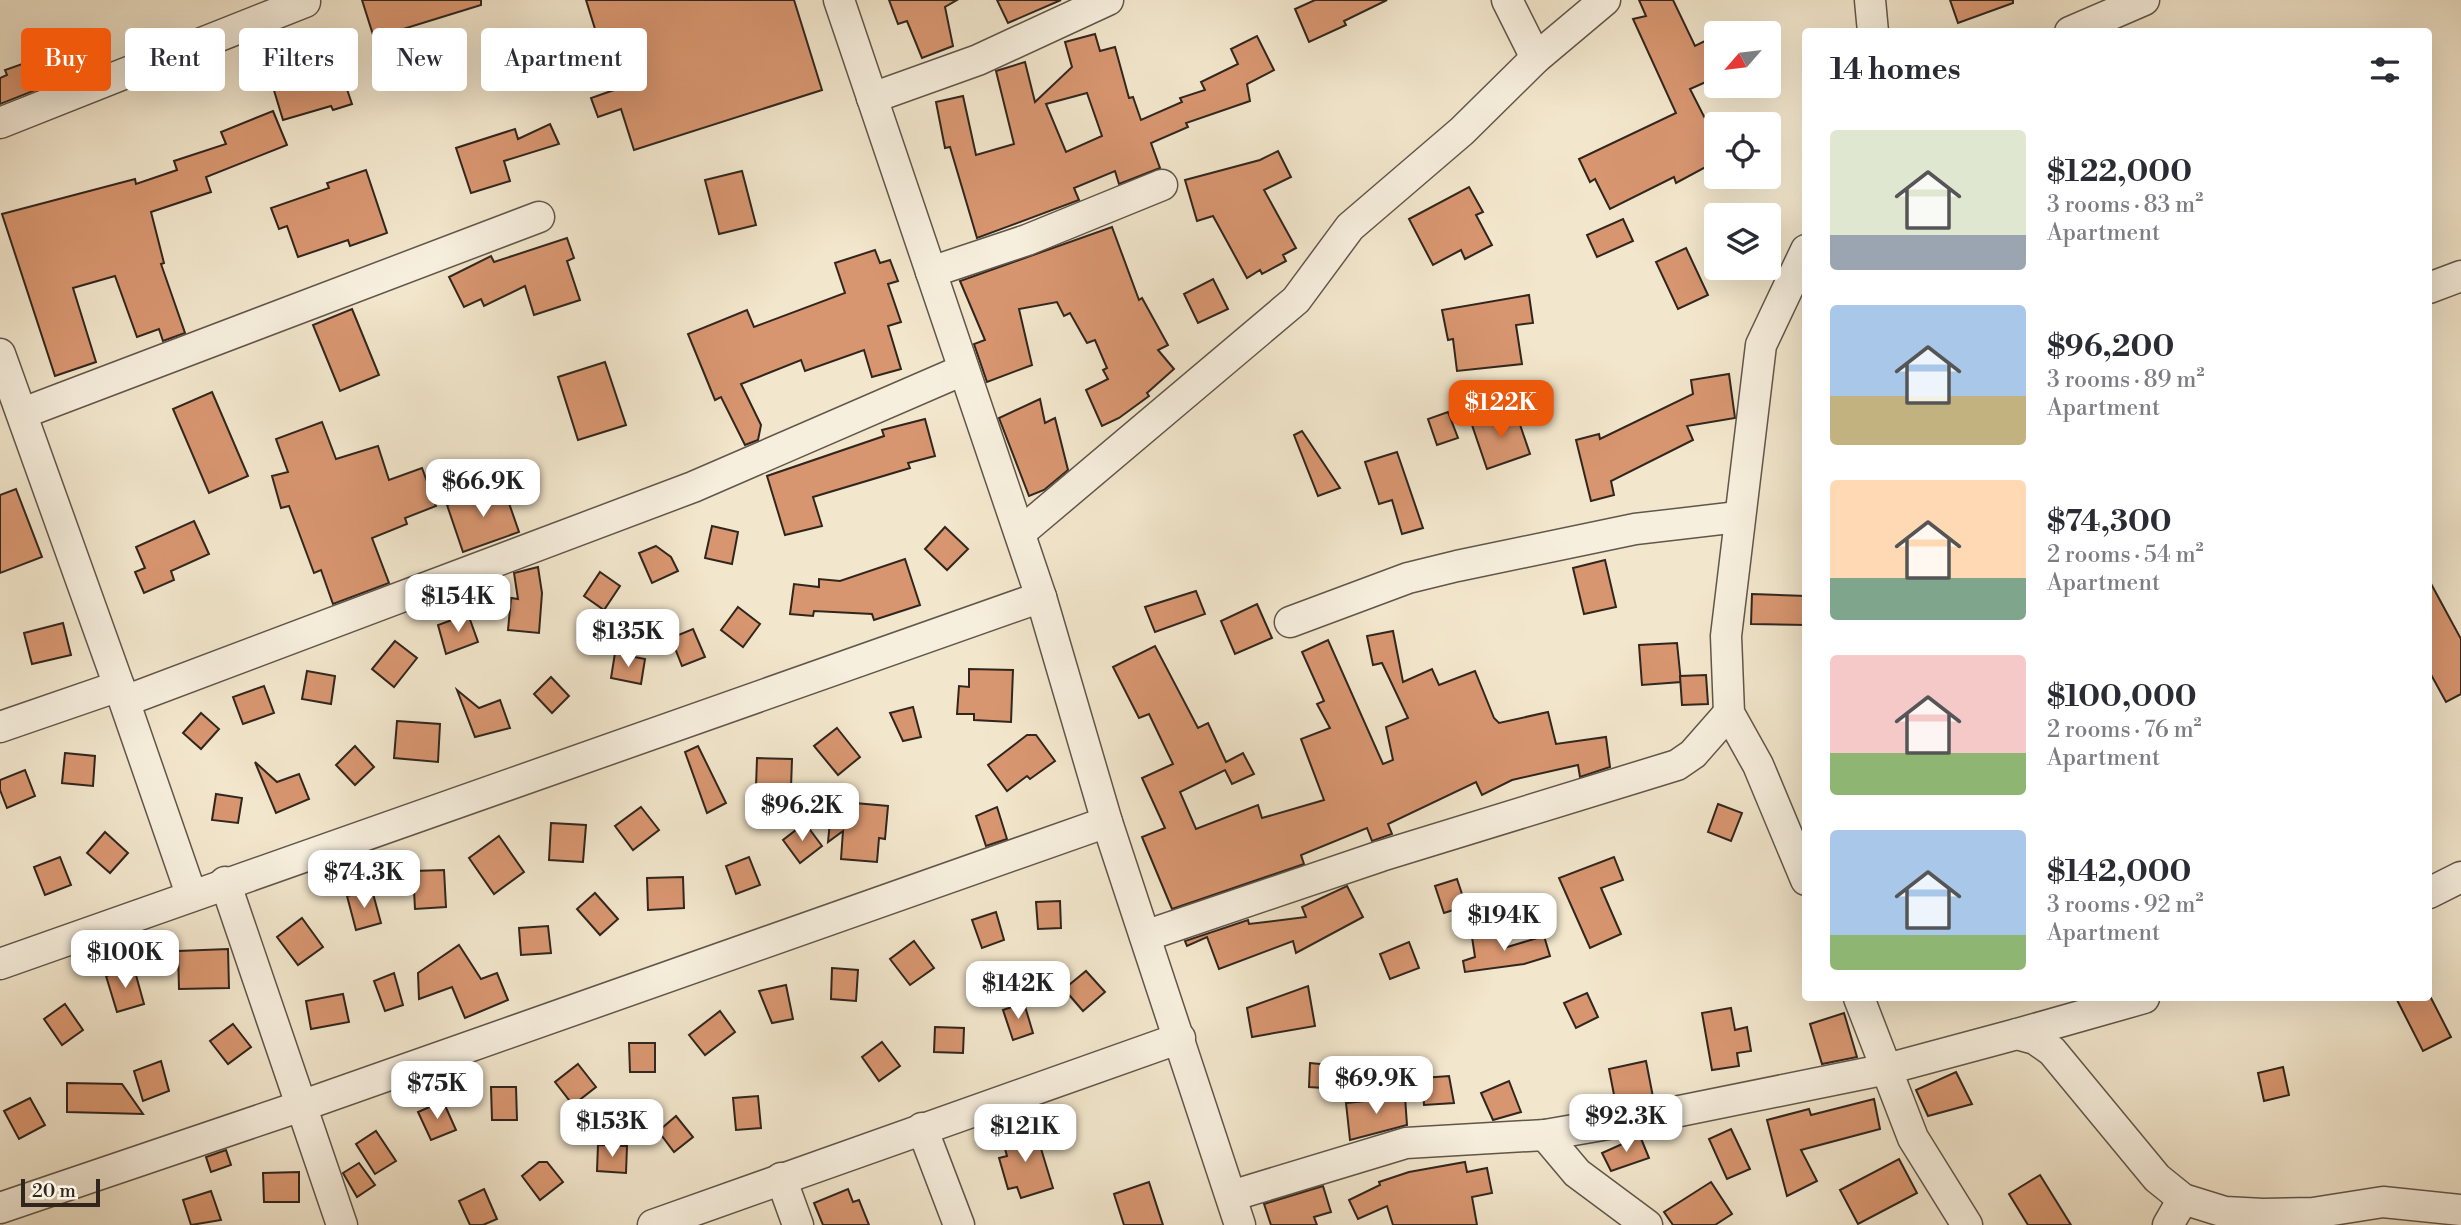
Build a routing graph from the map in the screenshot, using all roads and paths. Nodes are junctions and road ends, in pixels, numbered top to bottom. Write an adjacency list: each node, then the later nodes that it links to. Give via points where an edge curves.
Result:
1 (839, 0): 11 (street)
2 (1108, 0): 11 (street, via 978,60)
3 (1507, 0): 10 (street)
4 (1605, 0): 10 (street)
5 (1870, 0): 8 (street)
6 (2144, 0): 9 (street)
7 (305, 2): 12 (street)
8 (1873, 28)
9 (2079, 28)
10 (1536, 58): 23 (street, via 1462,131 1350,227 1296,300)
11 (872, 98): 16 (street)
12 (0, 122)
13 (1162, 185): 16 (street, via 1027,240)
14 (539, 217): 21 (street)
15 (1802, 258): 22 (street, via 1761,345)
16 (931, 272): 20 (street)
17 (2461, 276): 18 (street)
18 (2432, 287)
19 (0, 354): 21 (street)
20 (963, 370): 23 (street); 26 (street, via 692,487)
21 (23, 413): 26 (street)
22 (1738, 517): 25 (street, via 1634,529 1457,566 1408,578); 27 (street, via 1726,636)
23 (1020, 533): 24 (street)
24 (1041, 597): 29 (street); 32 (street)
25 (1290, 622)
26 (122, 693): 28 (street); 34 (street)
27 (1729, 713): 30 (street, via 1758,765); 35 (street, via 1693,754 1677,765 1381,856)
28 (0, 727)
29 (1107, 822): 35 (street); 42 (street)
30 (1802, 870)
31 (2461, 877): 33 (street)
32 (225, 883): 34 (street); 42 (street)
33 (2432, 892)
34 (191, 894): 36 (street)
35 (1145, 936): 40 (street)
36 (0, 964)
37 (1859, 1001): 41 (street)
38 (2133, 1001): 39 (street)
39 (2017, 1034): 41 (street); 47 (street, via 2052,1051 2157,1178)
40 (1180, 1038): 43 (street); 46 (street)
41 (1887, 1069): 44 (street); 56 (street, via 1913,1138)
42 (301, 1106): 48 (street); 50 (street)
43 (922, 1128): 45 (street); 53 (street)
44 (1545, 1135): 46 (street, via 1406,1143); 55 (street, via 1577,1173)
45 (781, 1178): 51 (street); 52 (street)
46 (1231, 1196): 54 (street)
47 (2183, 1199): 49 (street, via 2225,1212 2263,1214 2313,1213 2383,1202); 57 (street)
48 (0, 1208)
49 (2461, 1210)
50 (342, 1225)
51 (653, 1225)
52 (798, 1225)
53 (959, 1225)
54 (1240, 1225)
55 (1647, 1225)
56 (1967, 1225)
57 (2168, 1225)

